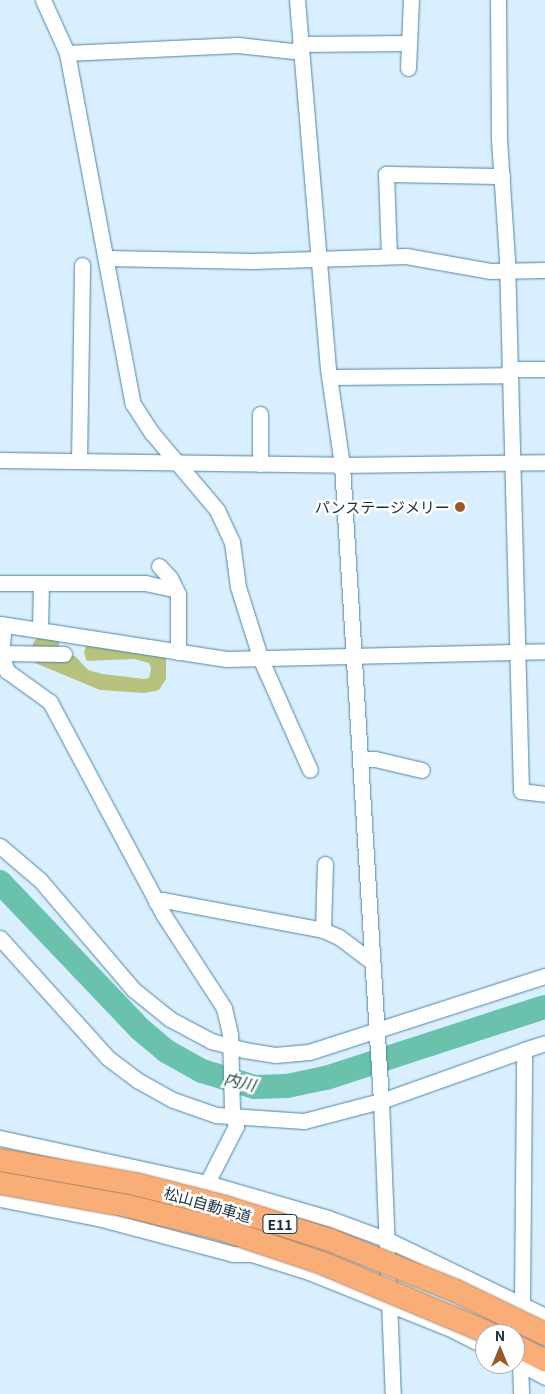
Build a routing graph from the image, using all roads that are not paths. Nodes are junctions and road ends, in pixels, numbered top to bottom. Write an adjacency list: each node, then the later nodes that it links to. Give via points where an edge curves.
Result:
1 (43, 0): 7 (street)
2 (297, 0): 6 (street)
3 (411, 0): 5 (street)
4 (498, 0): 9 (street)
5 (409, 42): 6 (street); 8 (street)
6 (300, 48): 7 (street, via 238,45); 12 (street)
7 (67, 52): 11 (street)
8 (408, 68)
9 (502, 176): 10 (street, via 386,174); 15 (street)
10 (389, 256): 12 (street); 15 (street)
11 (106, 258): 12 (street, via 253,261); 24 (street, via 134,404 152,433)
12 (318, 258): 18 (street)
13 (82, 265): 21 (street)
14 (545, 270): 15 (street)
15 (507, 271): 17 (street)
16 (545, 369): 17 (street)
17 (509, 372): 18 (street); 22 (street)
18 (330, 377): 26 (street)
19 (260, 414): 25 (street)
20 (0, 460): 21 (street)
21 (79, 461): 24 (street)
22 (511, 462): 23 (street); 26 (street); 35 (street)
23 (545, 462)
24 (181, 464): 25 (street); 39 (street, via 217,510 232,542 238,587)
25 (260, 464): 26 (street)
26 (342, 465): 38 (street)
27 (159, 566): 30 (street, via 170,578)
28 (0, 583): 29 (street)
29 (41, 584): 30 (street, via 145,583); 32 (street)
30 (174, 589): 34 (street, via 178,594)
31 (2, 625): 32 (street); 37 (street)
32 (40, 630): 34 (street)
33 (545, 651): 35 (street)
34 (178, 652): 39 (street)
35 (518, 652): 38 (street); 43 (street, via 521,791)
36 (64, 654): 37 (street)
37 (0, 655): 46 (street, via 7,671 50,702)
38 (354, 658): 39 (street); 40 (street)
39 (261, 660): 41 (street)
40 (360, 759): 42 (street, via 375,759); 49 (street)
41 (310, 770)
42 (422, 770)
43 (545, 794)
44 (0, 846): 53 (street, via 40,880 134,990 170,1019)
45 (325, 864): 47 (street)
46 (156, 902): 47 (street, via 164,900); 53 (street, via 224,1008)
47 (323, 930): 49 (street, via 339,937)
48 (0, 938): 56 (street, via 108,1058 137,1080 172,1100)
49 (372, 962): 51 (street)
50 (545, 976): 51 (street)
51 (377, 1030): 53 (street, via 309,1052 275,1055); 55 (street)
52 (545, 1043): 54 (street)
53 (231, 1049): 56 (street)
54 (524, 1050): 55 (street); 63 (street)
55 (381, 1098): 56 (street, via 304,1120); 62 (street)
56 (233, 1114): 59 (street, via 236,1126 233,1137)
57 (0, 1138): 59 (street)
58 (0, 1160): 67 (highway, 松山自動車道 / E11, bridge, via 135,1184 225,1207 330,1240 454,1290)
59 (207, 1182): 62 (street)
60 (0, 1183): 66 (highway, 松山自動車道 / E11, bridge, via 128,1206 221,1229 322,1263)
61 (0, 1199): 64 (street, via 98,1218 234,1254 252,1254 309,1272)
62 (388, 1240): 63 (street); 64 (street)
63 (522, 1303): 65 (street)
64 (388, 1304): 68 (street); 74 (street)
65 (545, 1316)
66 (475, 1327)
67 (545, 1334)
68 (475, 1342)
69 (525, 1357): 70 (highway)
70 (545, 1360)
71 (525, 1362): 73 (street)
72 (519, 1374): 75 (street)
73 (545, 1377)
74 (393, 1394)
75 (521, 1394)

